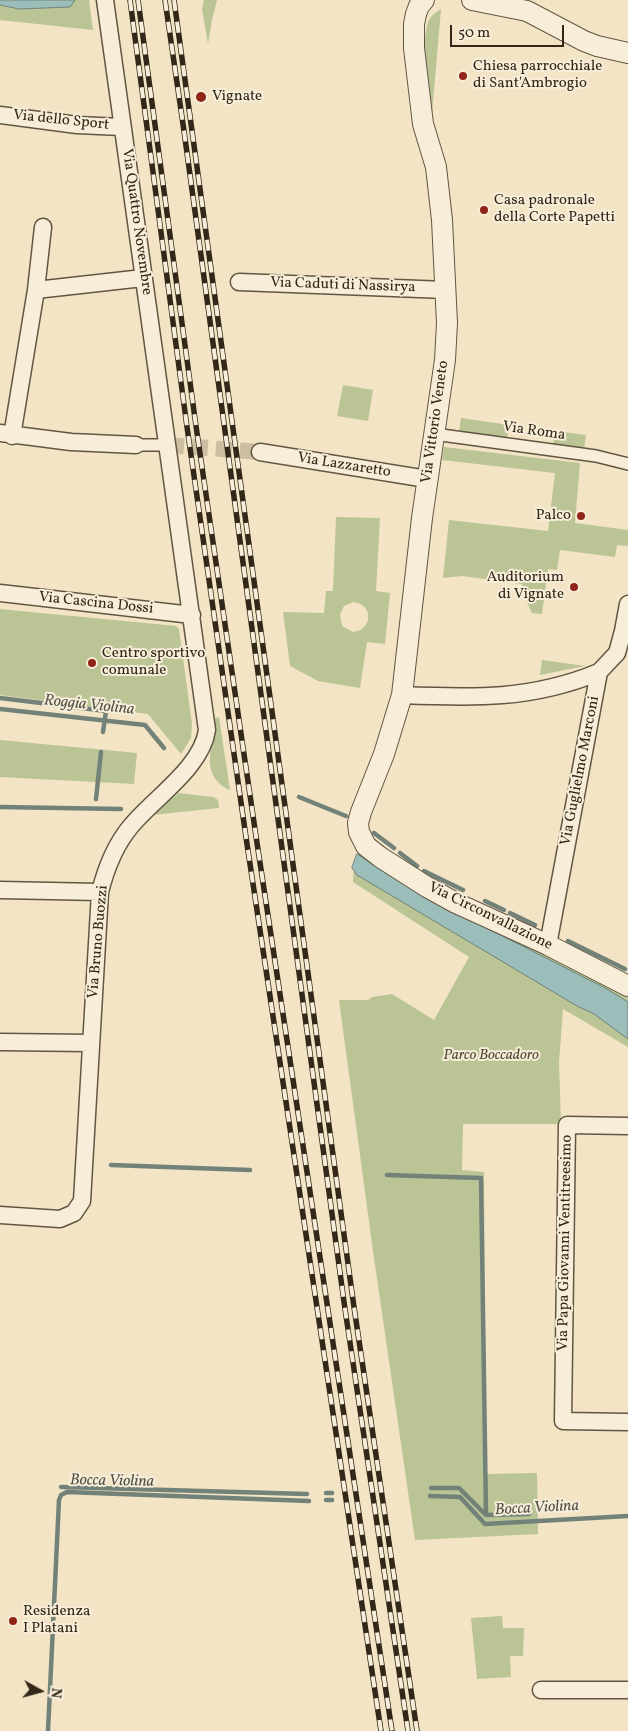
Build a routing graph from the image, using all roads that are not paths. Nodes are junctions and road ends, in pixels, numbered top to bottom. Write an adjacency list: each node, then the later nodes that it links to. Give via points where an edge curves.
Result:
1 (105, 0): 6 (street, Via Quattro Novembre)
2 (472, 0): 4 (street, via 527,10 584,41)
3 (421, 1): 11 (street, Via Vittorio Veneto, via 414,24 414,48 423,124 436,167)
4 (628, 53)
5 (0, 114): 6 (street, Via dello Sport, via 77,125)
6 (122, 127): 8 (street, Via Quattro Novembre)
7 (43, 227): 10 (street)
8 (143, 278): 10 (street); 14 (street, Via Quattro Novembre)
9 (239, 282): 11 (street, Via Caduti di Nassirya)
10 (36, 290): 13 (street)
11 (446, 290): 12 (street, Via Vittorio Veneto, via 445,360)
12 (434, 434): 17 (street, Via Roma, via 596,456); 18 (street, Via Vittorio Veneto)
13 (6, 435): 15 (street)
14 (168, 444): 15 (street); 21 (street, Via Quattro Novembre)
15 (136, 445)
16 (260, 452): 18 (street, Via Lazzaretto)
17 (628, 464)
18 (427, 480): 23 (street, Via Vittorio Veneto)
19 (0, 593): 21 (street, Via Cascina Dossi)
20 (628, 604): 22 (street, via 617,653)
21 (192, 615): 26 (street, Via Bruno Buozzi, via 207,730 204,744 194,761 124,835 108,866)
22 (599, 672): 23 (street, via 545,690 518,694 484,697); 27 (street, Via Guglielmo Marconi)
23 (402, 695): 24 (street, Via Vittorio Veneto, via 384,754 360,812 358,827)
24 (361, 836): 27 (street, Via Circonvallazione, via 366,846 380,858 427,887)
25 (0, 890): 26 (street)
26 (100, 892): 30 (street, Via Bruno Buozzi)
27 (548, 945): 28 (street, Via Circonvallazione)
28 (628, 986)
29 (0, 1042): 30 (street)
30 (91, 1044): 32 (street, Via Bruno Buozzi, via 81,1203 74,1213 55,1220)
31 (628, 1126): 33 (street, Via Papa Giovanni Ventitreesimo, via 567,1125 563,1421)
32 (0, 1215)
33 (628, 1422)
34 (541, 1690): 35 (street)
35 (628, 1690)

